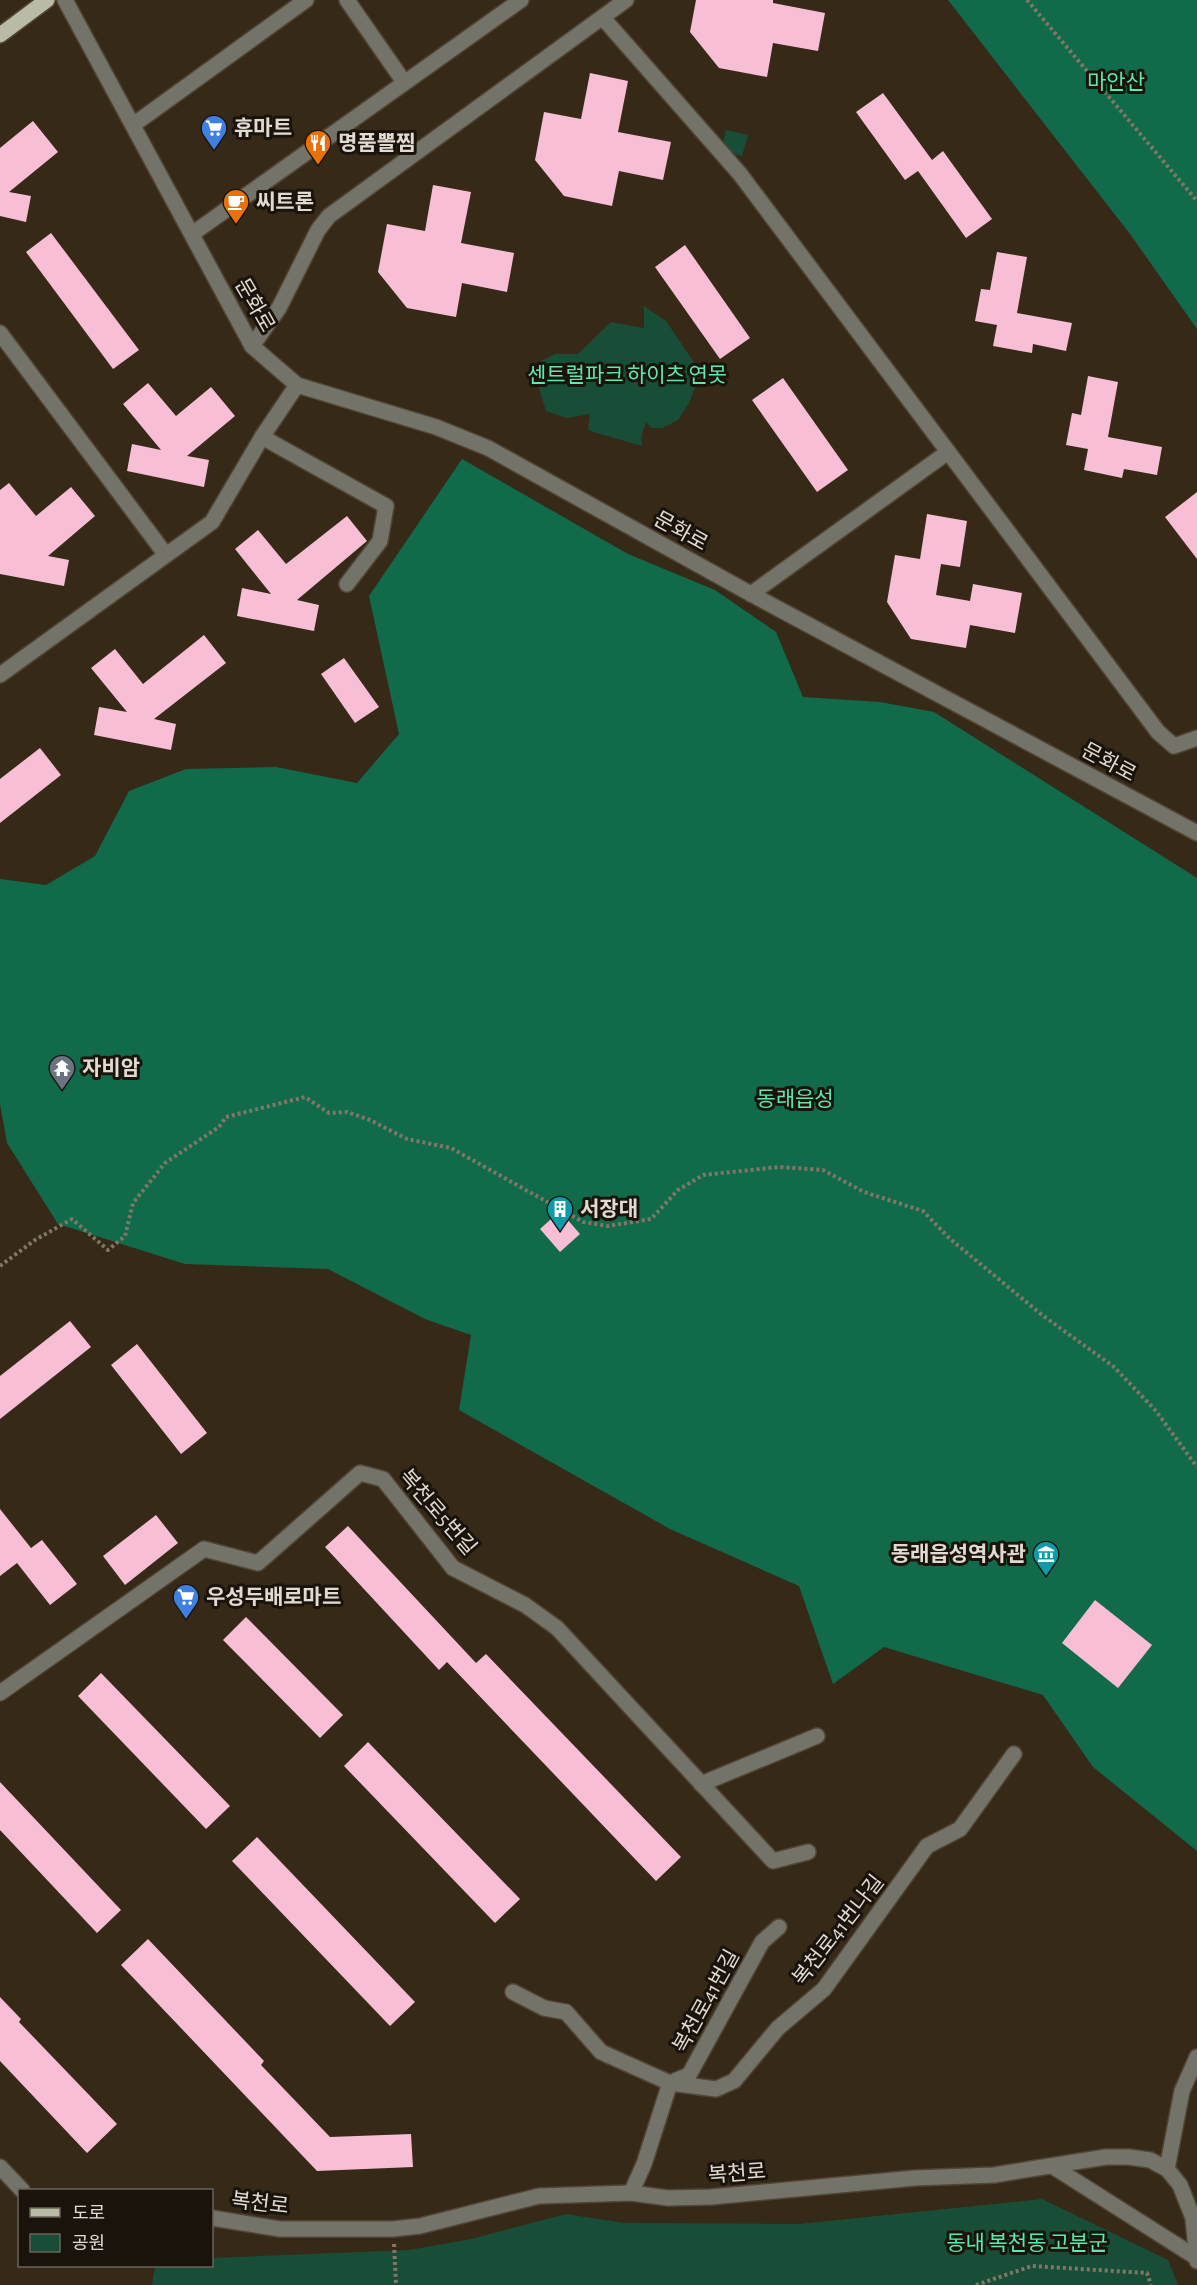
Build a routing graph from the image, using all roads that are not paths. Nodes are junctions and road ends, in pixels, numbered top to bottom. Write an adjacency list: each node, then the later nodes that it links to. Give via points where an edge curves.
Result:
1 (47, 0): 8 (main road)
2 (65, 0): 10 (street, 문화로)
3 (306, 0): 10 (street)
4 (347, 0): 9 (street)
5 (521, 0): 9 (street)
6 (626, 0): 7 (street)
7 (603, 18): 13 (street, via 329,216 279,308); 16 (street, via 740,174)
8 (0, 35)
9 (405, 82): 11 (street)
10 (133, 125): 11 (street, 문화로)
11 (192, 234): 13 (street, 문화로)
12 (0, 333): 17 (street)
13 (252, 346): 14 (street, 문화로)
14 (297, 385): 15 (street); 19 (street, 문화로, via 488,448)
15 (262, 437): 17 (street, via 212,522); 18 (street, via 386,507 380,541)
16 (948, 452): 19 (street); 21 (street, via 1158,732 1174,746)
17 (166, 555): 20 (street)
18 (347, 584)
19 (751, 594): 22 (street, 문화로)
20 (0, 675)
21 (1197, 738)
22 (1197, 832)
23 (0, 1693): 26 (street, 복천로5번길, via 204,1549 258,1563 360,1473 383,1479 453,1568 525,1605 556,1628)
24 (817, 1736): 26 (street)
25 (1014, 1754): 31 (street, 복천로41번나길, via 960,1829 927,1846 824,1989 778,2028 734,2081 716,2089)
26 (701, 1784): 27 (street, 복천로5번길, via 772,1861)
27 (808, 1852)
28 (779, 1927): 31 (street, 복천로41번길, via 762,1942 689,2075)
29 (513, 1992): 31 (street, 복천로41번나길, via 544,2008 566,2012 602,2052)
30 (1197, 2057): 34 (street, via 1182,2091)
31 (670, 2084): 36 (street)
32 (1052, 2166): 34 (street, 복천로, via 1129,2157 1150,2160); 36 (street, 복천로, via 994,2175 915,2178 711,2197 668,2198); 38 (street)
33 (0, 2167): 35 (street)
34 (1167, 2169): 38 (street, via 1180,2185 1193,2218)
35 (21, 2189)
36 (631, 2193): 37 (street, 복천로, via 539,2196 420,2226 393,2229 280,2229)
37 (213, 2218)
38 (1197, 2259)

